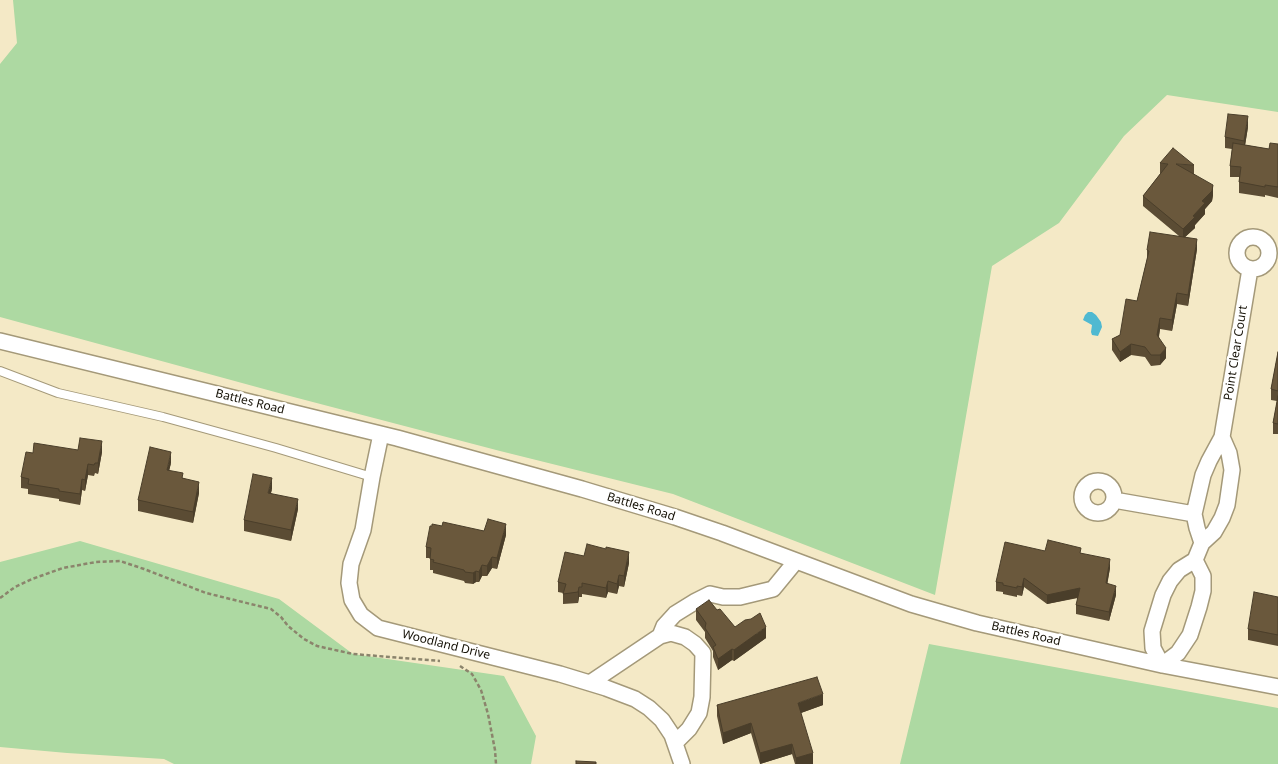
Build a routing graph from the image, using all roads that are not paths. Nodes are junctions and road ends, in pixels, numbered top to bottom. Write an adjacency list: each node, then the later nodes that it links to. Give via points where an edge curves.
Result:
1 (1250, 269): 5 (street, Point Clear Court)
2 (0, 341): 4 (street, Battles Road)
3 (0, 371): 6 (lane, via 58,393 173,419)
4 (381, 434): 6 (street, Woodland Drive); 11 (street, Battles Road, via 665,514)
5 (1222, 437): 8 (street, Point Clear Court, via 1203,475); 9 (street, Point Clear Court, via 1232,470 1229,497 1214,532)
6 (372, 476): 14 (street, Woodland Drive, via 363,530 351,564 349,583 352,600 360,615 378,628)
7 (1114, 500): 8 (street)
8 (1194, 514): 9 (street, Point Clear Court)
9 (1202, 543): 10 (street, Point Clear Court)
10 (1195, 560): 13 (street, via 1203,576 1196,617 1190,635 1178,653); 13 (street, via 1179,570 1163,596 1152,631 1152,648)
11 (796, 561): 12 (street, via 773,589 740,597 710,594 675,614); 13 (street, Battles Road, via 910,604 977,623)
12 (660, 636): 14 (street); 16 (street, via 671,633 685,636 703,654 699,712)
13 (1162, 665): 15 (street, Battles Road)
14 (590, 683): 16 (street, Woodland Drive, via 635,699 649,708 662,720)
15 (1278, 687)
16 (675, 743): 17 (street, Woodland Drive)
17 (682, 764)

